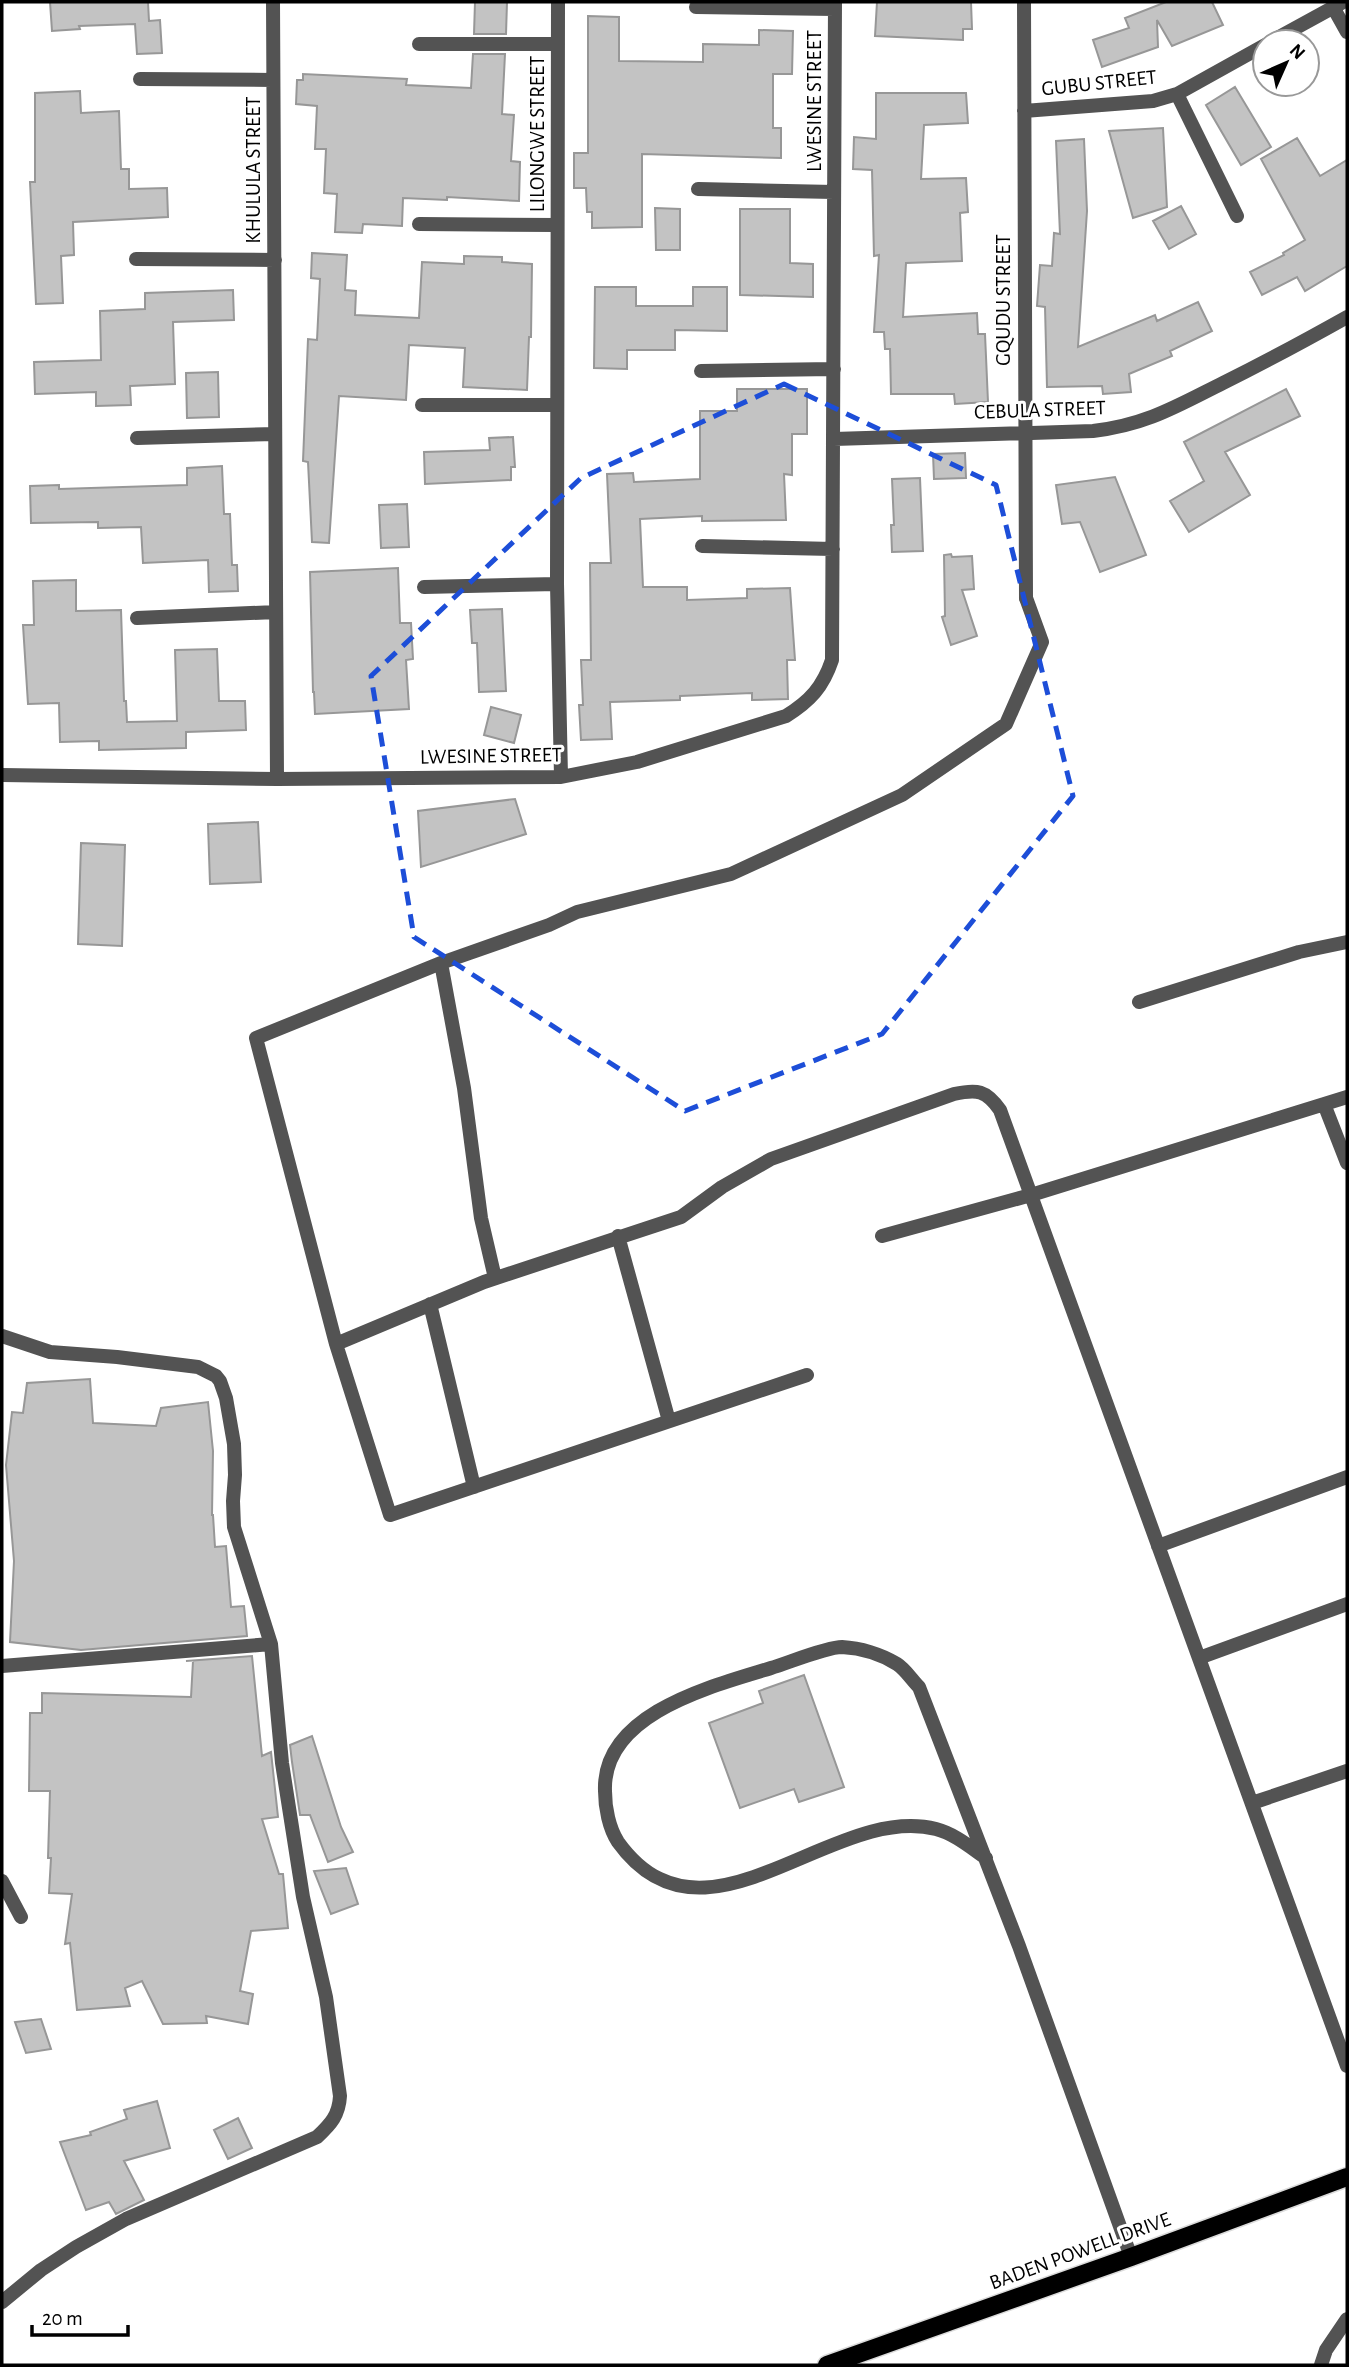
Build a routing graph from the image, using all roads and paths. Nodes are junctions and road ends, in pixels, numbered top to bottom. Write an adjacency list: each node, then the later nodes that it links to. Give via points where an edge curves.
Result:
1 (273, 2): 13 (street, KHULULA STREET)
2 (558, 2): 10 (street, LILONGWE STREET)
3 (1024, 2): 15 (street, GQUDU STREET)
4 (1338, 4): 7 (street); 8 (street)
5 (835, 6): 6 (street, LWESINE STREET); 17 (street, LWESINE STREET)
6 (696, 7)
7 (1295, 28)
8 (1347, 32)
9 (419, 44): 10 (street, LILONGWE STREET)
10 (558, 44): 20 (street, LILONGWE STREET)
11 (1251, 53): 14 (street, GUBU STREET)
12 (140, 79): 13 (street, KHULULA STREET)
13 (274, 80): 22 (street, KHULULA STREET)
14 (1177, 94): 15 (street, GUBU STREET, via 1153,101); 18 (street, GUBU STREET)
15 (1024, 111): 28 (street, GQUDU STREET)
16 (698, 190): 17 (street, LWESINE STREET)
17 (834, 192): 24 (street, LWESINE STREET)
18 (1237, 216)
19 (419, 224): 20 (street, LILONGWE STREET)
20 (557, 225): 27 (street, LILONGWE STREET)
21 (136, 259): 22 (street, KHULULA STREET)
22 (275, 260): 29 (street, KHULULA STREET)
23 (1347, 317): 28 (street, CEBULA STREET, via 1154,418 1093,431)
24 (834, 369): 25 (street); 31 (street, LWESINE STREET)
25 (701, 370)
26 (422, 405): 27 (street)
27 (557, 405): 34 (street, LILONGWE STREET)
28 (1025, 432): 31 (street, CEBULA STREET); 42 (street, GQUDU STREET, via 1026,598 1042,642 1006,724 902,795 731,874 577,912)
29 (275, 434): 30 (street); 36 (street, KHULULA STREET)
30 (137, 438)
31 (834, 439): 33 (street, LWESINE STREET)
32 (702, 546): 33 (street)
33 (833, 549): 39 (street, LWESINE STREET, via 832,660 821,686 806,704 786,716 637,762)
34 (556, 584): 35 (street); 39 (street, LILONGWE STREET)
35 (425, 587)
36 (276, 612): 37 (street); 40 (street, KHULULA STREET)
37 (137, 618)
38 (2, 775): 40 (street, LWESINE STREET)
39 (561, 777): 40 (street, LWESINE STREET)
40 (276, 779)
41 (1347, 942): 43 (street, via 1299,952)
42 (441, 963): 50 (street, via 481,1219); 53 (street, GQUDU STREET, via 256,1038)
43 (1139, 1002)
44 (1347, 1097): 45 (street)
45 (1324, 1104): 46 (street); 47 (street)
46 (1347, 1163)
47 (1031, 1195): 48 (street, via 1000,1111 991,1098 974,1090 771,1160 681,1217); 49 (street); 58 (street)
48 (618, 1236): 50 (street); 55 (street)
49 (882, 1236)
50 (495, 1278): 51 (street)
51 (430, 1304): 53 (street); 57 (street)
52 (2, 1336): 60 (street, via 50,1352 198,1367 216,1376 226,1398 234,1444 234,1527)
53 (337, 1344): 57 (street, via 390,1515)
54 (807, 1375): 55 (street)
55 (669, 1421): 57 (street)
56 (1347, 1477): 58 (street)
57 (474, 1487)
58 (1158, 1546): 61 (street)
59 (1347, 1604): 61 (street)
60 (271, 1644): 62 (street); 71 (street, via 282,1763 303,1897 326,1997 341,2096 339,2110 317,2137 126,2219 41,2270)
61 (1199, 1658): 64 (street)
62 (2, 1666)
63 (1347, 1771): 64 (street)
64 (1252, 1803): 68 (street)
65 (986, 1858): 65 (street, via 958,1838 908,1825 870,1832 730,1885 694,1889 662,1881 634,1861 616,1839 605,1808 604,1784 612,1756 634,1727 662,1708 703,1689 839,1647 868,1651 898,1665 919,1687); 70 (street)
66 (2, 1881): 67 (street)
67 (21, 1917)
68 (1347, 2066)
69 (1347, 2177): 70 (main road, BADEN POWELL DRIVE)
70 (1131, 2257): 73 (main road, BADEN POWELL DRIVE)
71 (2, 2302)
72 (1347, 2319): 74 (street)
73 (827, 2365)
74 (1321, 2365)

